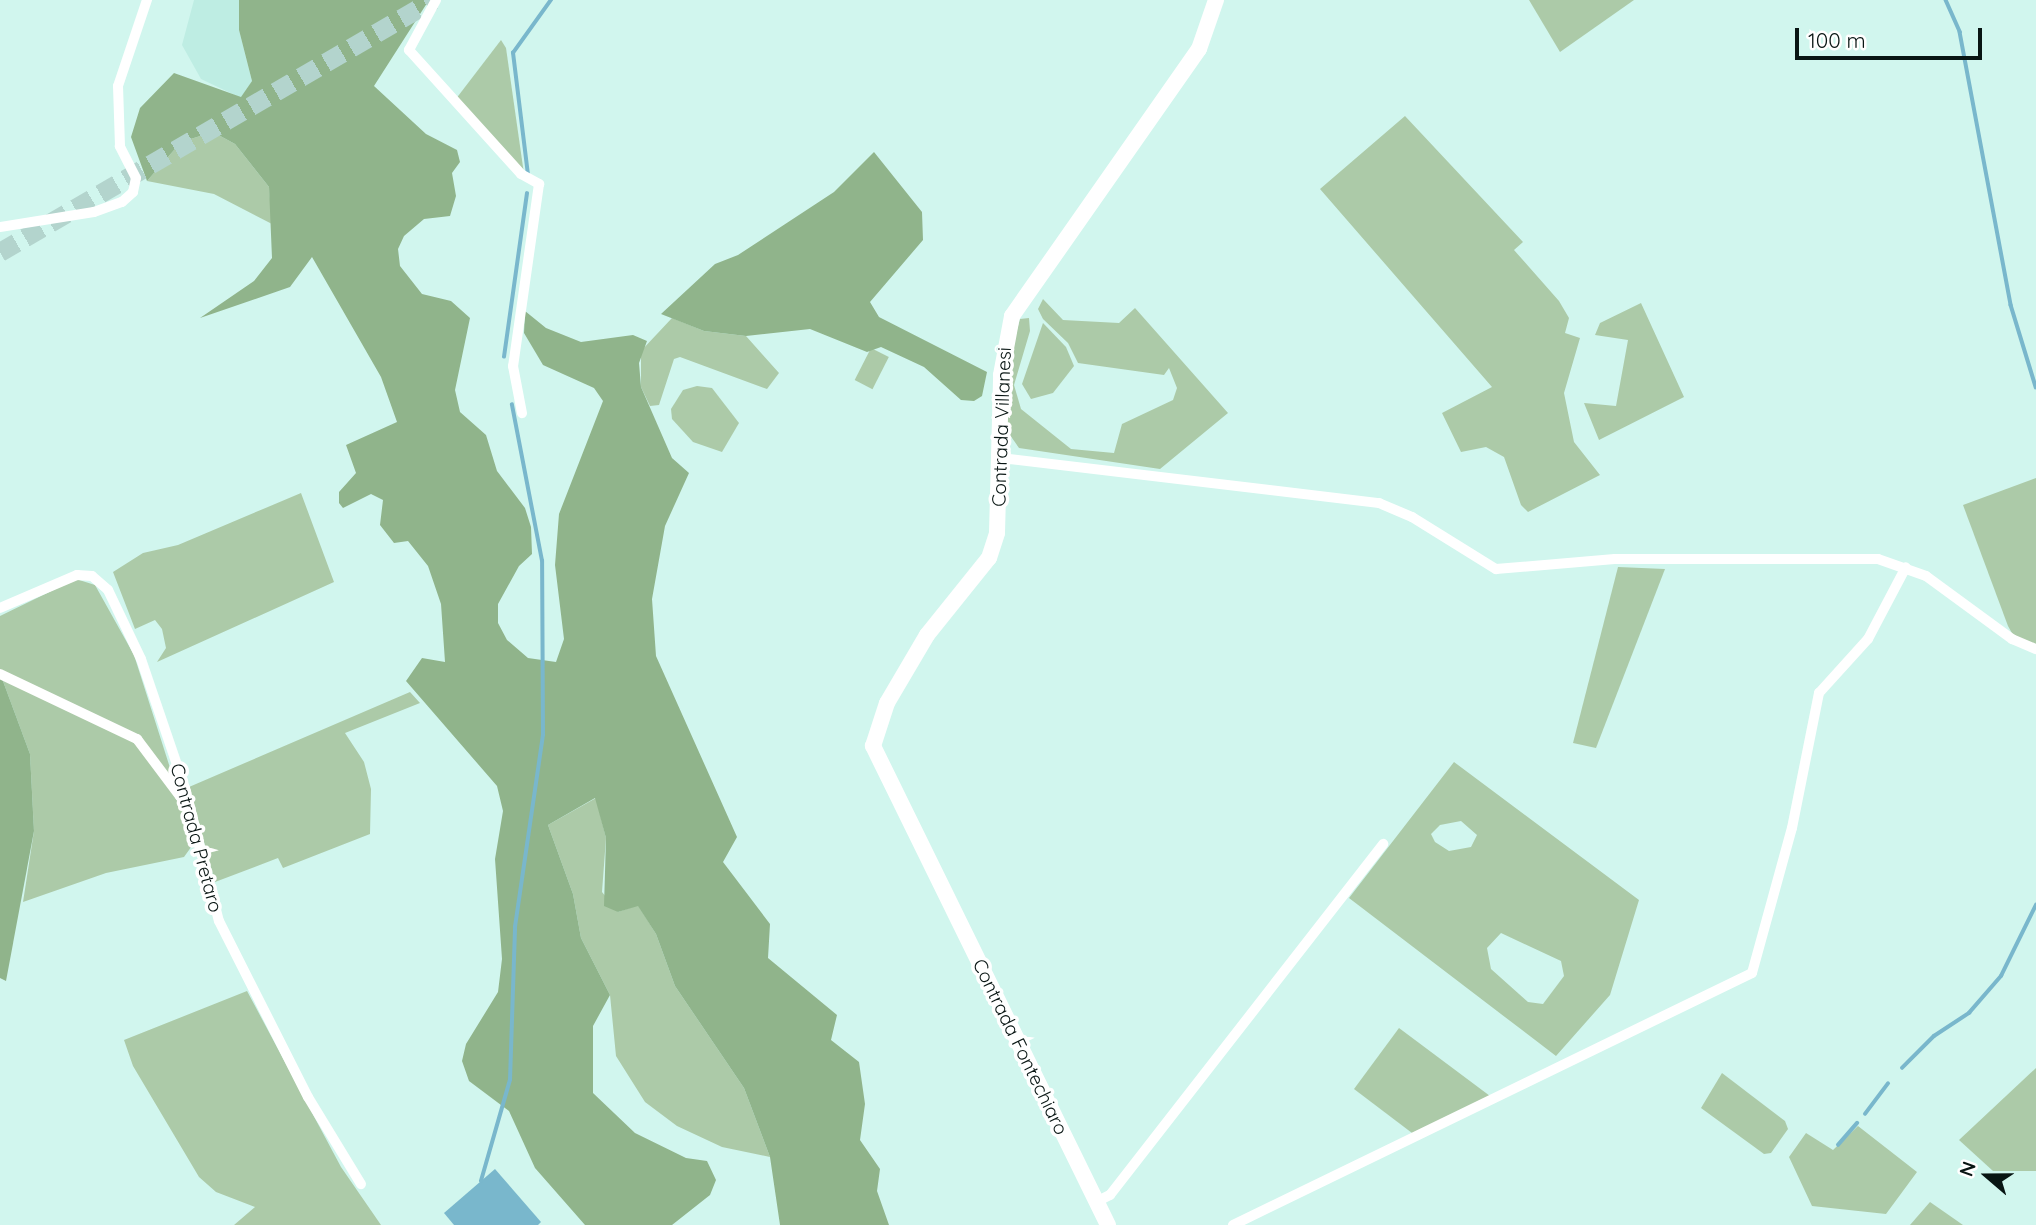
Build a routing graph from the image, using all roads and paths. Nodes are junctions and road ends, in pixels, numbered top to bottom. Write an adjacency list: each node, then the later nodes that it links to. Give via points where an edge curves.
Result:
1 (147, 0): 4 (street, via 118,86 120,146 136,178 134,192 122,202 94,212)
2 (436, 0): 5 (street, via 409,50 521,174 539,184 515,342)
3 (1216, 0): 6 (street, Contrada Villanesi, via 1199,49 1012,316 1001,375)
4 (0, 226)
5 (522, 413)
6 (1001, 457): 7 (street, via 1379,503 1412,517 1496,569 1615,559 1878,559); 13 (street, Contrada Villanesi, via 1001,508 989,558 927,635 876,725 873,746 878,761)
7 (1906, 567): 9 (street, via 2012,639); 17 (street, via 1868,639 1819,693 1792,828 1752,973)
8 (0, 608): 11 (street, Contrada Pretaro, via 68,577 92,576 102,582 141,659)
9 (2036, 649)
10 (0, 674): 11 (street, via 137,738)
11 (190, 809): 14 (street, Contrada Pretaro, via 219,921 309,1097)
12 (1383, 844): 15 (street, via 1110,1195)
13 (931, 868): 15 (street, Contrada Fontechiaro)
14 (361, 1184)
15 (1096, 1202): 16 (street, Contrada Fontechiaro)
16 (1108, 1225)
17 (1233, 1225)

